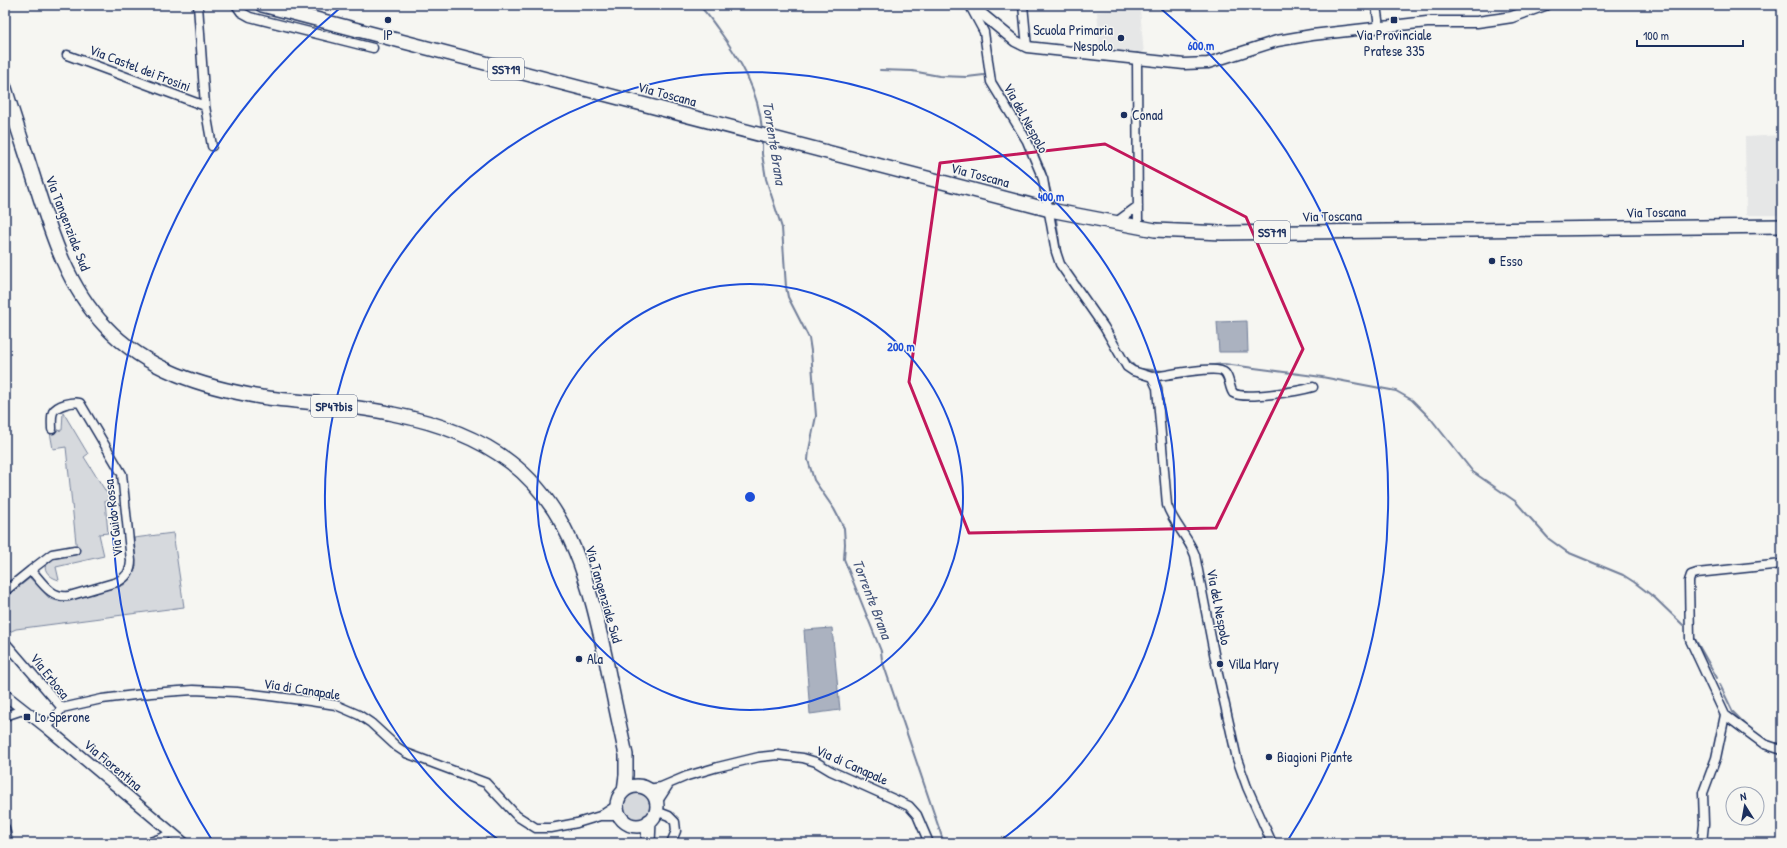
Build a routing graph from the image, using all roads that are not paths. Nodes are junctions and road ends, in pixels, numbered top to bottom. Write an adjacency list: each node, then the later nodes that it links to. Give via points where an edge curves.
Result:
1 (198, 5): 15 (street)
2 (236, 5): 11 (street, via 241,12 250,17)
3 (262, 5): 18 (main road, Via Toscana / SS719)
4 (970, 5): 8 (street); 18 (street, Via del Nespolo, via 984,32 991,82 1033,153 1045,186)
5 (1023, 5): 10 (street)
6 (1376, 5): 9 (street)
7 (1545, 5): 9 (street, via 1499,20 1427,22)
8 (980, 9): 10 (street, via 1015,41)
9 (1379, 27): 13 (street, via 1277,41 1208,63 1184,64)
10 (1027, 47): 13 (street)
11 (373, 48)
12 (67, 55): 15 (street, Via Castel dei Frosini)
13 (1137, 58): 17 (street)
14 (5, 88): 37 (main road, Via Tangenziale Sud / SP47bis, via 48,222 66,268 95,314 127,346 174,374 219,388 282,400 372,410 440,426 491,449 510,462 540,491 562,523 585,578)
15 (205, 106): 16 (street)
16 (212, 146)
17 (1138, 206): 19 (street); 21 (street)
18 (1050, 210): 19 (main road, Via Toscana / SS719); 22 (street, Via del Nespolo, via 1056,252 1063,270 1104,327 1127,366 1132,371)
19 (1115, 223): 21 (main road, Via Toscana / SS719)
20 (1782, 226): 21 (main road, Via Toscana / SS719, via 1222,233)
21 (1138, 227)
22 (1152, 377): 23 (street, Via del Nespolo, via 1203,370 1221,371 1226,374 1233,393 1242,396); 53 (street, Via del Nespolo, via 1159,403 1166,505 1195,555 1237,759)
23 (1313, 387)
24 (52, 429): 27 (street, Via Guido Rossa, via 53,414 56,410 72,402 80,403 118,466 123,479 131,564 126,576 121,580 65,597 52,593)
25 (75, 550): 27 (street, via 52,554)
26 (1782, 564): 33 (street, via 1697,573 1689,578 1690,640)
27 (31, 570): 28 (street)
28 (5, 591)
29 (5, 642): 31 (street, Via Erbosa)
30 (5, 695): 32 (street, Via Fiorentina)
31 (62, 708): 35 (street, Via Erbosa); 41 (street, Via di Canapale, via 102,699 193,690 336,705 371,723 406,753 486,783 517,816 536,828 551,828)
32 (23, 710): 34 (street); 35 (street, Via Fiorentina)
33 (1725, 715): 36 (street, via 1764,744); 54 (street, via 1716,758 1703,793)
34 (5, 716)
35 (47, 728): 45 (street, Via Fiorentina)
36 (1782, 750)
37 (626, 755): 39 (main road, Via Tangenziale Sud / SP47bis, via 635,775); 40 (main road, Via Tangenziale Sud / SP47bis)
38 (670, 784): 39 (street, Via di Canapale); 42 (street); 52 (street, Via di Canapale, via 687,776 759,757 778,755 803,758 909,806)
39 (646, 788): 40 (main road, via 633,786); 42 (main road, Via Tangenziale Sud / SP47bis, via 654,796)
40 (624, 791): 41 (main road, Via Tangenziale Sud / SP47bis, via 618,798)
41 (619, 811): 43 (main road, via 625,822)
42 (654, 812): 43 (main road, via 641,825); 50 (main road); 51 (street, via 669,816 675,822 676,830)
43 (632, 825): 49 (main road)
44 (5, 828): 46 (street)
45 (171, 832): 47 (street); 48 (street, Via Fiorentina)
46 (8, 843)
47 (147, 843)
48 (184, 843)
49 (642, 843)
50 (648, 843)
51 (671, 843)
52 (929, 843)
53 (1272, 843)
54 (1702, 843)

